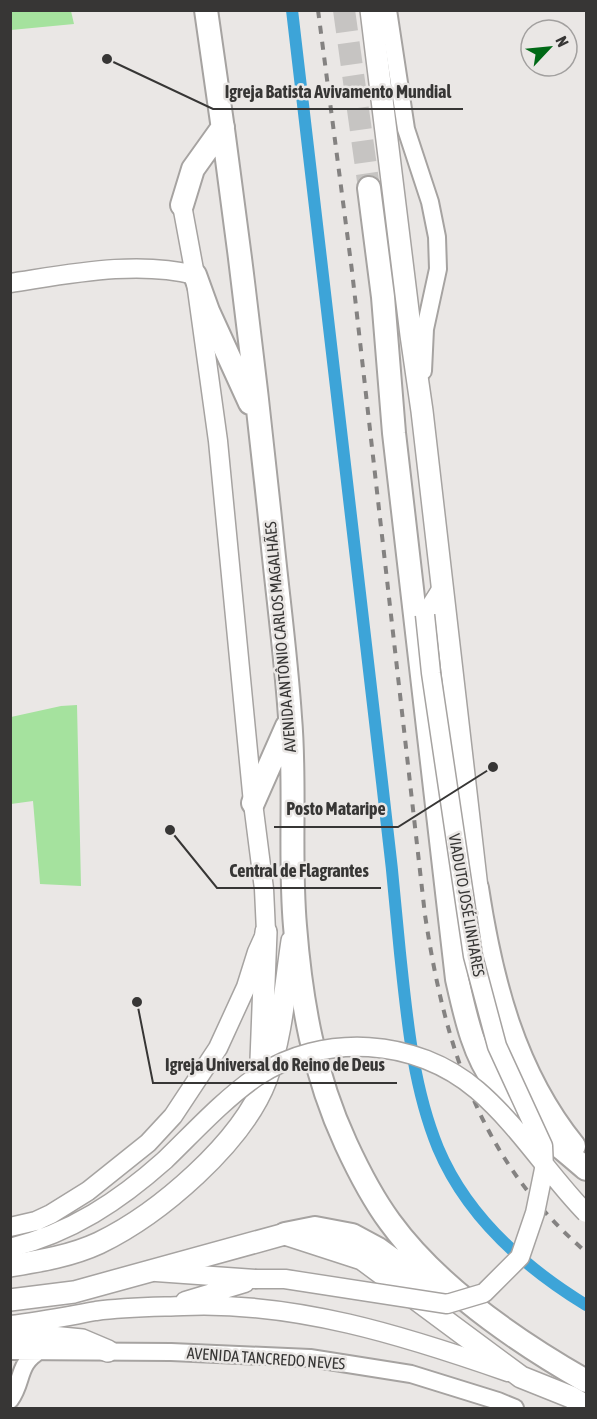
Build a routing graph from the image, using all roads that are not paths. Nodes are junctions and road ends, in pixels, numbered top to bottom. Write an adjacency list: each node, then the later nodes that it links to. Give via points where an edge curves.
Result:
1 (206, 10): 4 (highway, AVENIDA ANTÔNIO CARLOS MAGALHÃES)
2 (371, 10): 11 (main road)
3 (388, 10): 11 (street, via 406,129 437,237 438,269 425,329)
4 (223, 127): 6 (highway, via 193,168); 12 (highway, AVENIDA ANTÔNIO CARLOS MAGALHÃES)
5 (369, 188): 13 (highway)
6 (182, 205): 7 (main road)
7 (190, 251): 8 (main road); 9 (main road)
8 (163, 268): 9 (main road); 10 (main road, via 60,275)
9 (195, 275): 12 (highway); 17 (main road, via 218,441)
10 (10, 283)
11 (422, 411): 14 (main road)
12 (261, 433): 16 (highway, AVENIDA ANTÔNIO CARLOS MAGALHÃES)
13 (411, 581): 15 (main road, VIADUTO JOSÉ LINHARES); 23 (highway, via 450,932 467,1020 493,1082 516,1108)
14 (442, 588): 15 (main road); 18 (main road)
15 (425, 615): 30 (main road, VIADUTO JOSÉ LINHARES, bridge, via 473,956 497,1046 543,1146 544,1169 535,1213 520,1257 484,1293 447,1304 285,1279)
16 (291, 720): 17 (highway); 19 (highway, AVENIDA ANTÔNIO CARLOS MAGALHÃES)
17 (253, 803): 20 (main road)
18 (477, 888): 22 (highway, via 492,969 523,1062 553,1117)
19 (294, 925): 21 (main road, AVENIDA ANTÔNIO CARLOS MAGALHÃES, via 278,1036); 33 (highway, via 311,1045 348,1148 388,1221 441,1279)
20 (266, 933): 21 (main road, via 261,1060); 25 (main road, via 223,1039 173,1116 148,1143 88,1191 36,1221)
21 (265, 1082): 28 (main road, AVENIDA ANTÔNIO CARLOS MAGALHÃES, via 229,1139 205,1165 145,1215 97,1244 62,1256)
22 (586, 1160)
23 (586, 1169)
24 (586, 1213): 27 (main road, bridge, via 477,1090 423,1058 358,1046 313,1052 273,1068 242,1088 136,1186 85,1220)
25 (10, 1227)
26 (285, 1234): 29 (main road); 33 (highway, via 315,1228 352,1235 418,1278); 39 (main road, via 362,1259)
27 (10, 1248)
28 (10, 1266)
29 (151, 1272): 30 (main road); 31 (main road, via 74,1292)
30 (255, 1280): 32 (main road)
31 (10, 1300)
32 (165, 1307): 34 (main road, via 98,1311); 39 (main road, via 268,1310 337,1321 385,1332)
33 (475, 1307): 40 (highway, via 496,1325)
34 (10, 1325)
35 (10, 1334): 38 (main road, via 82,1340)
36 (41, 1350): 37 (street, AVENIDA TANCREDO NEVES); 38 (street, AVENIDA TANCREDO NEVES); 41 (street, via 26,1362)
37 (10, 1351)
38 (108, 1351): 43 (street, AVENIDA TANCREDO NEVES, via 310,1358 379,1367 433,1380)
39 (521, 1377): 42 (main road)
40 (586, 1381)
41 (10, 1400)
42 (586, 1406)
43 (515, 1408)

